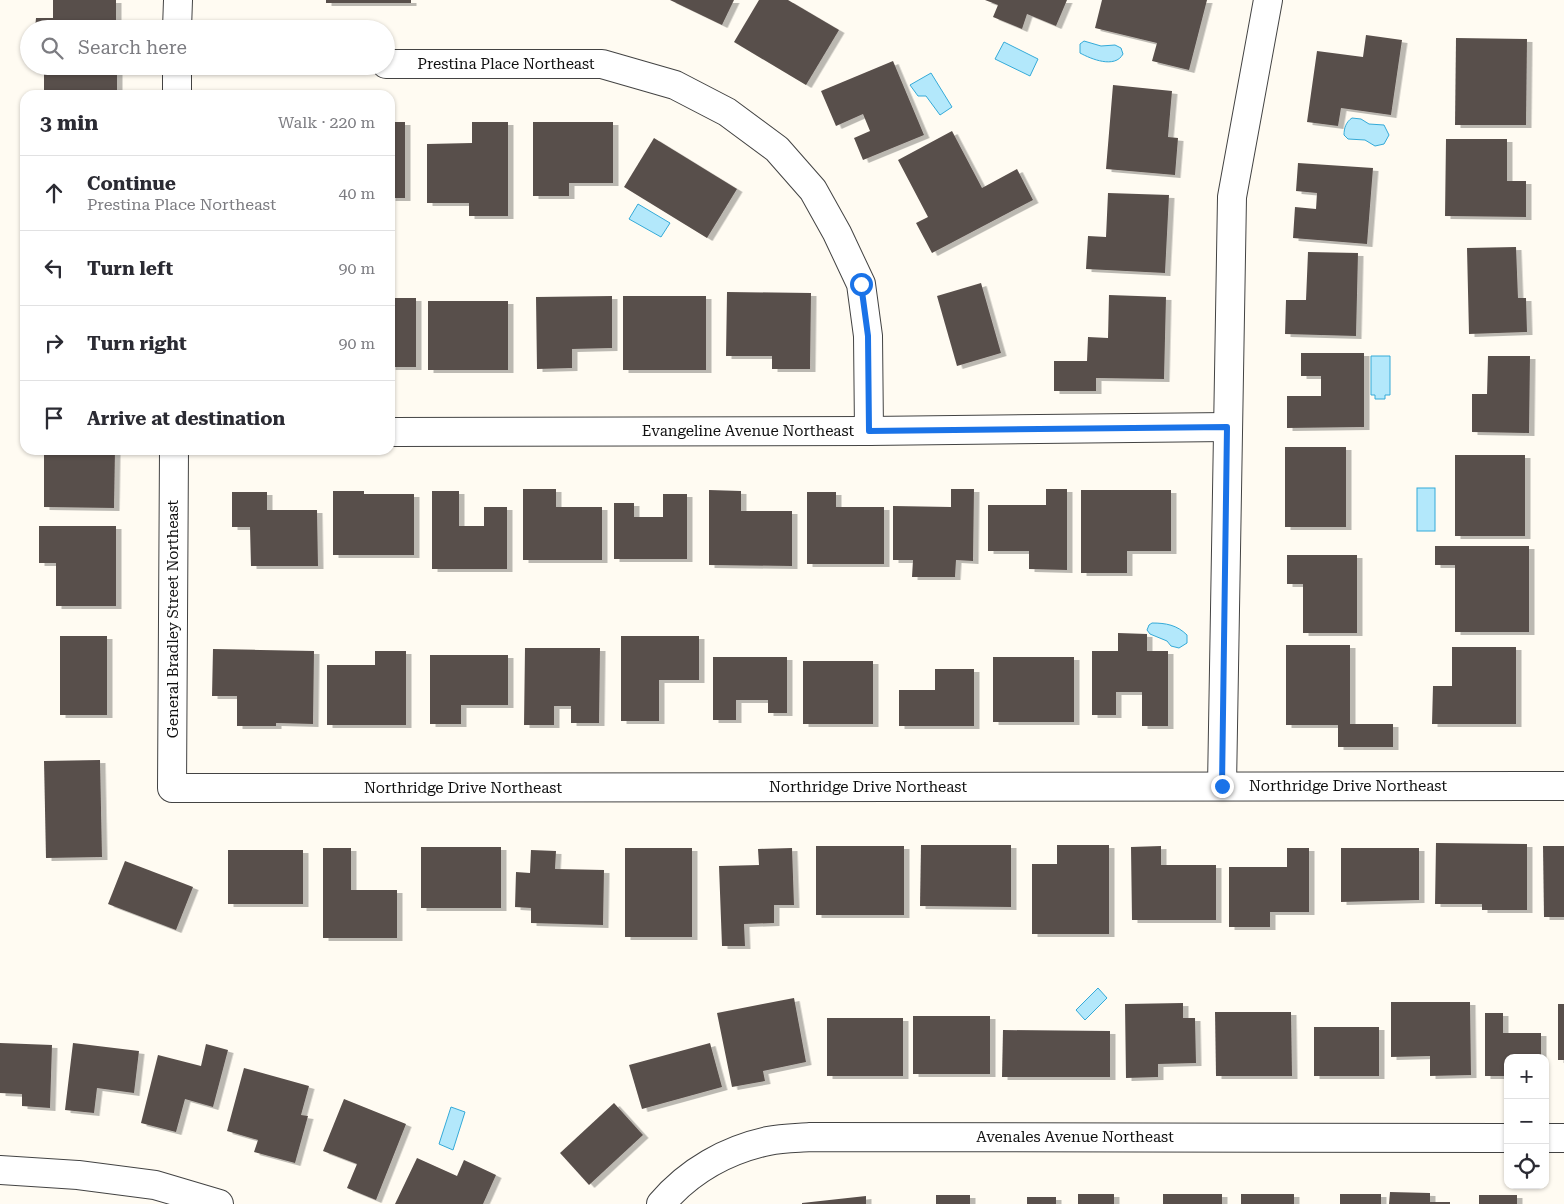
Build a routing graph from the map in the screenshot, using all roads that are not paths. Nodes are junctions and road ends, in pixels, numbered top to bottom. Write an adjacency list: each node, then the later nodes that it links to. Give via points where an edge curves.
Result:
1 (178, 0): 3 (street)
2 (1268, 0): 7 (street, via 1232,197)
3 (177, 20)
4 (395, 64): 8 (street, Prestina Place Northeast, via 602,64 675,85 727,112 777,149 813,190 861,284 868,336)
5 (177, 75): 6 (street)
6 (177, 90)
7 (1227, 427): 8 (street, Evangeline Avenue Northeast); 11 (street)
8 (869, 431): 9 (street, Evangeline Avenue Northeast)
9 (395, 432)
10 (174, 455): 13 (street, General Bradley Street Northeast)
11 (1222, 786): 12 (street, Northridge Drive Northeast); 13 (street, Northridge Drive Northeast)
12 (1564, 786)
13 (172, 788)
14 (1504, 1138): 19 (street, Avenales Avenue Northeast, via 810,1137 770,1140 731,1152 701,1169 680,1184)
15 (1549, 1138): 16 (street)
16 (1564, 1138)
17 (0, 1170): 18 (street, via 78,1175 155,1185)
18 (219, 1204)
19 (662, 1204)

